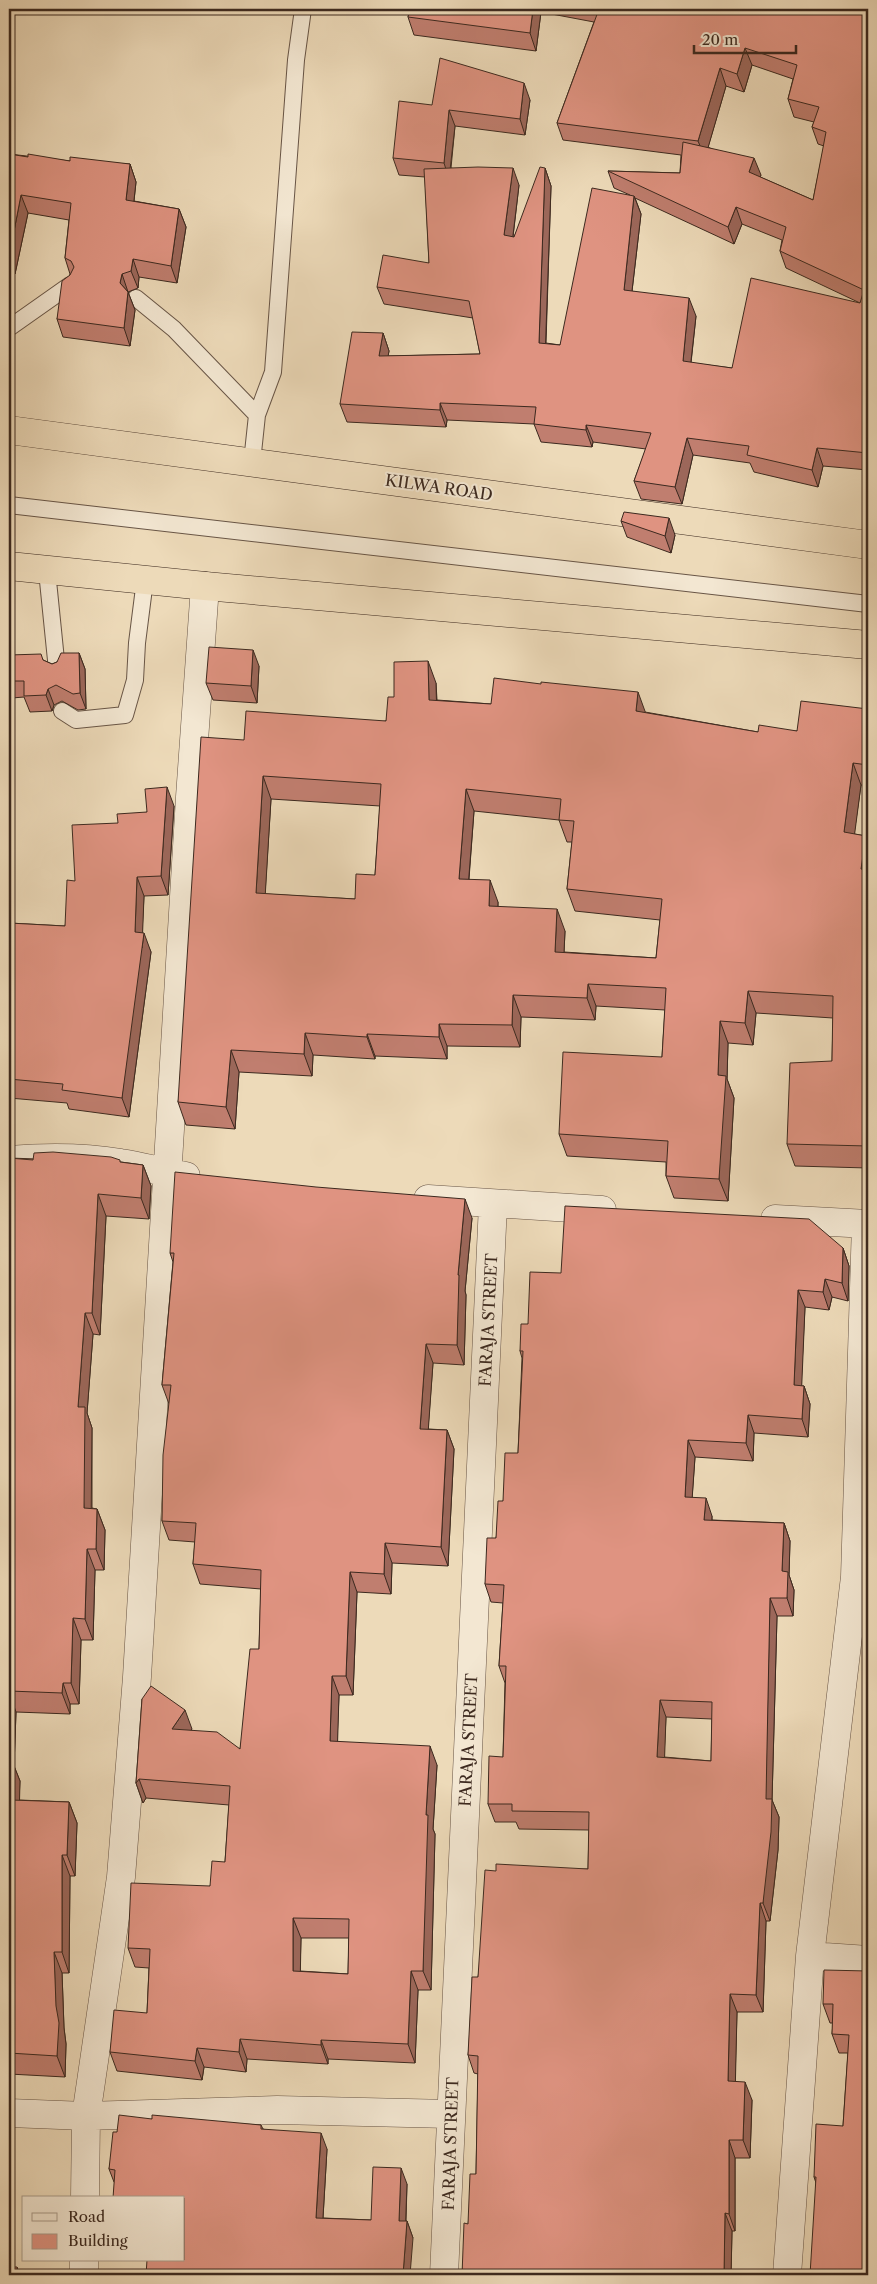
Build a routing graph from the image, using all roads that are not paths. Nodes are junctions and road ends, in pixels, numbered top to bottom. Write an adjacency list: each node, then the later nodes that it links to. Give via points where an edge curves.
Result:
1 (303, 9): 5 (lane, via 296,60 273,372)
2 (70, 285): 4 (lane)
3 (136, 298): 5 (lane, via 174,330)
4 (9, 328)
5 (257, 415): 7 (lane)
6 (9, 430): 7 (highway, KILWA ROAD)
7 (252, 462): 9 (highway, KILWA ROAD)
8 (9, 505): 14 (lane)
9 (868, 544)
10 (9, 566): 11 (highway)
11 (47, 570): 12 (highway); 16 (lane)
12 (145, 580): 13 (highway); 17 (lane, via 135,680 125,715 76,720)
13 (205, 586): 15 (highway); 19 (street)
14 (868, 604)
15 (868, 646)
16 (57, 670)
17 (62, 711)
18 (9, 1160): 19 (street, via 91,1160)
19 (168, 1174): 20 (street); 31 (street, via 137,1677 121,1877)
20 (207, 1178)
21 (404, 1197): 22 (street)
22 (493, 1204): 23 (street); 30 (street, FARAJA STREET)
23 (630, 1212)
24 (748, 1218): 25 (street)
25 (867, 1224): 26 (street)
26 (862, 1577): 27 (street)
27 (810, 1956): 28 (street); 36 (street)
28 (868, 1960)
29 (9, 2113): 31 (street)
30 (451, 2114): 31 (street, via 277,2110); 35 (street, FARAJA STREET)
31 (86, 2116): 32 (street)
32 (85, 2196)
33 (84, 2262): 34 (street)
34 (84, 2275)
35 (444, 2275)
36 (787, 2275)

